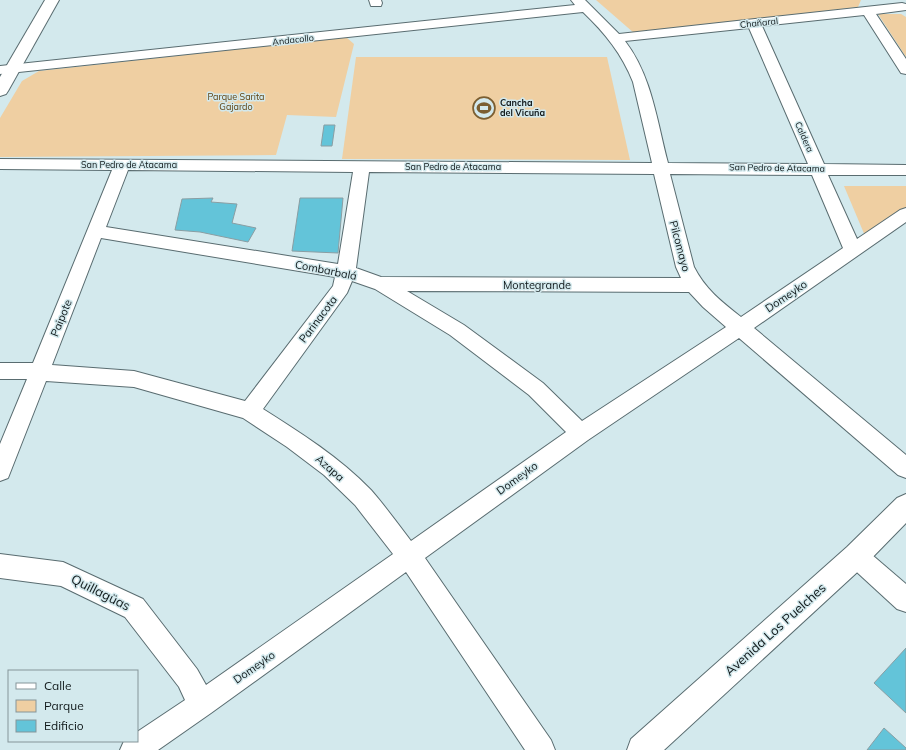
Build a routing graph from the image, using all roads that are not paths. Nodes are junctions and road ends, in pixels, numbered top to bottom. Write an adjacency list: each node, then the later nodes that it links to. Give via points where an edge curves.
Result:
1 (52, 0): 8 (main road)
2 (889, 0): 4 (street)
3 (582, 4): 7 (street, Pilcomayo); 8 (street, Andacollo)
4 (904, 8): 5 (street, Chañaral)
5 (868, 11): 6 (street, Chañaral); 9 (street)
6 (754, 24): 7 (street, Chañaral); 15 (street, Caldera)
7 (616, 38): 14 (street, Pilcomayo, via 630,57 638,76)
8 (6, 69): 10 (main road)
9 (906, 70)
10 (0, 91)
11 (0, 164): 12 (street, San Pedro de Atacama)
12 (122, 165): 13 (street, San Pedro de Atacama); 18 (street, Paipote)
13 (362, 166): 14 (street, San Pedro de Atacama); 20 (street, Parinacota)
14 (661, 167): 15 (street, San Pedro de Atacama); 22 (street, Pilcomayo, via 684,267)
15 (818, 169): 16 (street, San Pedro de Atacama); 19 (street, Caldera)
16 (906, 170)
17 (906, 214): 19 (street, Domeyko)
18 (95, 231): 20 (street, Combarbalá); 25 (street, Paipote)
19 (853, 250): 23 (street, Domeyko)
20 (346, 272): 21 (street, Combarbalá); 26 (street, Parinacota, via 341,288)
21 (380, 284): 22 (street, Montegrande); 27 (street, Combarbalá, via 457,330 536,389)
22 (694, 285): 23 (street, Pilcomayo)
23 (739, 328): 27 (street, Domeyko); 28 (street, Pilcomayo)
24 (0, 371): 25 (street, Azapa)
25 (39, 372): 26 (street, Azapa, via 134,379); 29 (street, Paipote)
26 (249, 411): 31 (street, Azapa, via 295,440 332,468 362,498)
27 (581, 433): 31 (street, Domeyko)
28 (906, 468)
29 (0, 471)
30 (906, 506): 32 (main road, Avenida Los Puelches)
31 (409, 556): 35 (street, Domeyko); 37 (street, Azapa)
32 (856, 556): 34 (street); 38 (main road, Avenida Los Puelches)
33 (0, 566): 35 (street, Quillagüas, via 63,574 134,608 188,678)
34 (906, 600)
35 (202, 704): 36 (street, Domeyko)
36 (134, 750)
37 (542, 750)
38 (642, 750)

